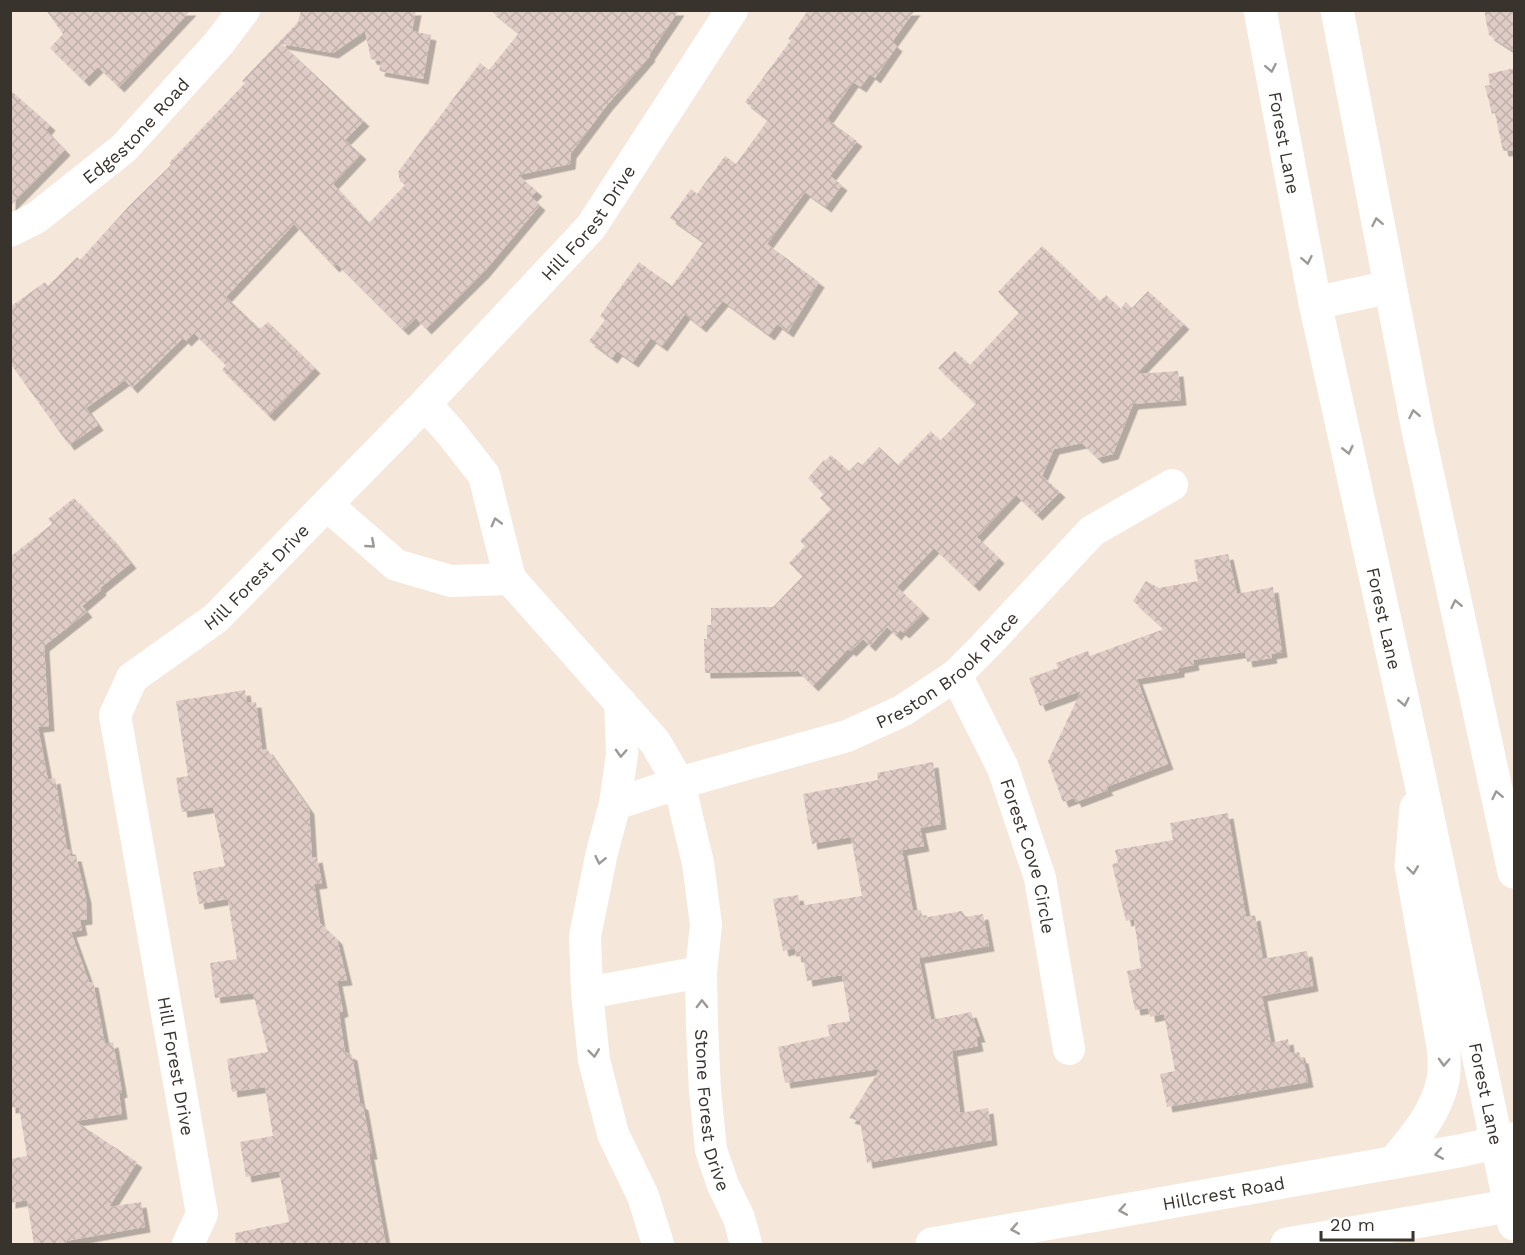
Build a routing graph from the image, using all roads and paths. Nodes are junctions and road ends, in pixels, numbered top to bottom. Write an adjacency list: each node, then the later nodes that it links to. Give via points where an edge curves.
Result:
1 (244, 10): 5 (street, Edgestone Road, via 124,148 36,218)
2 (732, 10): 8 (street, Hill Forest Drive, via 591,227)
3 (1260, 10): 7 (main road, Forest Lane, one-way to 7)
4 (1337, 10): 6 (main road, one-way to 4)
5 (10, 231)
6 (1390, 287): 7 (main road); 17 (main road, one-way to 6)
7 (1315, 303): 14 (main road, Forest Lane, one-way to 14)
8 (425, 404): 10 (street, Hill Forest Drive); 11 (street, Stone Forest Drive, one-way to 8, via 484,475)
9 (1172, 485): 12 (street, Preston Brook Place, via 1092,531)
10 (327, 505): 11 (street, one-way to 11, via 396,565 451,581); 24 (street, Hill Forest Drive, via 216,618 132,678 115,715 202,1214)
11 (510, 579): 13 (street, Stone Forest Drive)
12 (956, 675): 15 (street, Preston Brook Place, via 902,711 847,736); 20 (street, Forest Cove Circle, via 1003,768 1040,878)
13 (620, 702): 15 (street, Stone Forest Drive, via 655,742); 16 (street, one-way to 16, via 622,754)
14 (1418, 770): 21 (main road, Forest Lane); 22 (main road, one-way to 22, via 1411,865 1444,1052 1443,1079 1435,1106)
15 (679, 783): 16 (street); 18 (street, Stone Forest Drive, via 698,863 706,926)
16 (615, 804): 19 (street, one-way to 19, via 585,936)
17 (1515, 873)
18 (701, 972): 19 (street); 26 (street, Stone Forest Drive, one-way to 18, via 740,1218 711,1150)
19 (587, 993): 25 (street, one-way to 25, via 594,1060 613,1134 643,1196)
20 (1069, 1049)
21 (1506, 1141): 22 (main road, Hillcrest Road, one-way to 22); 23 (main road, Forest Lane)
22 (1394, 1162): 27 (main road, Hillcrest Road, one-way to 27)
23 (1513, 1211): 28 (main road)
24 (188, 1245)
25 (658, 1245)
26 (746, 1245)
27 (932, 1245)
28 (1287, 1245)

